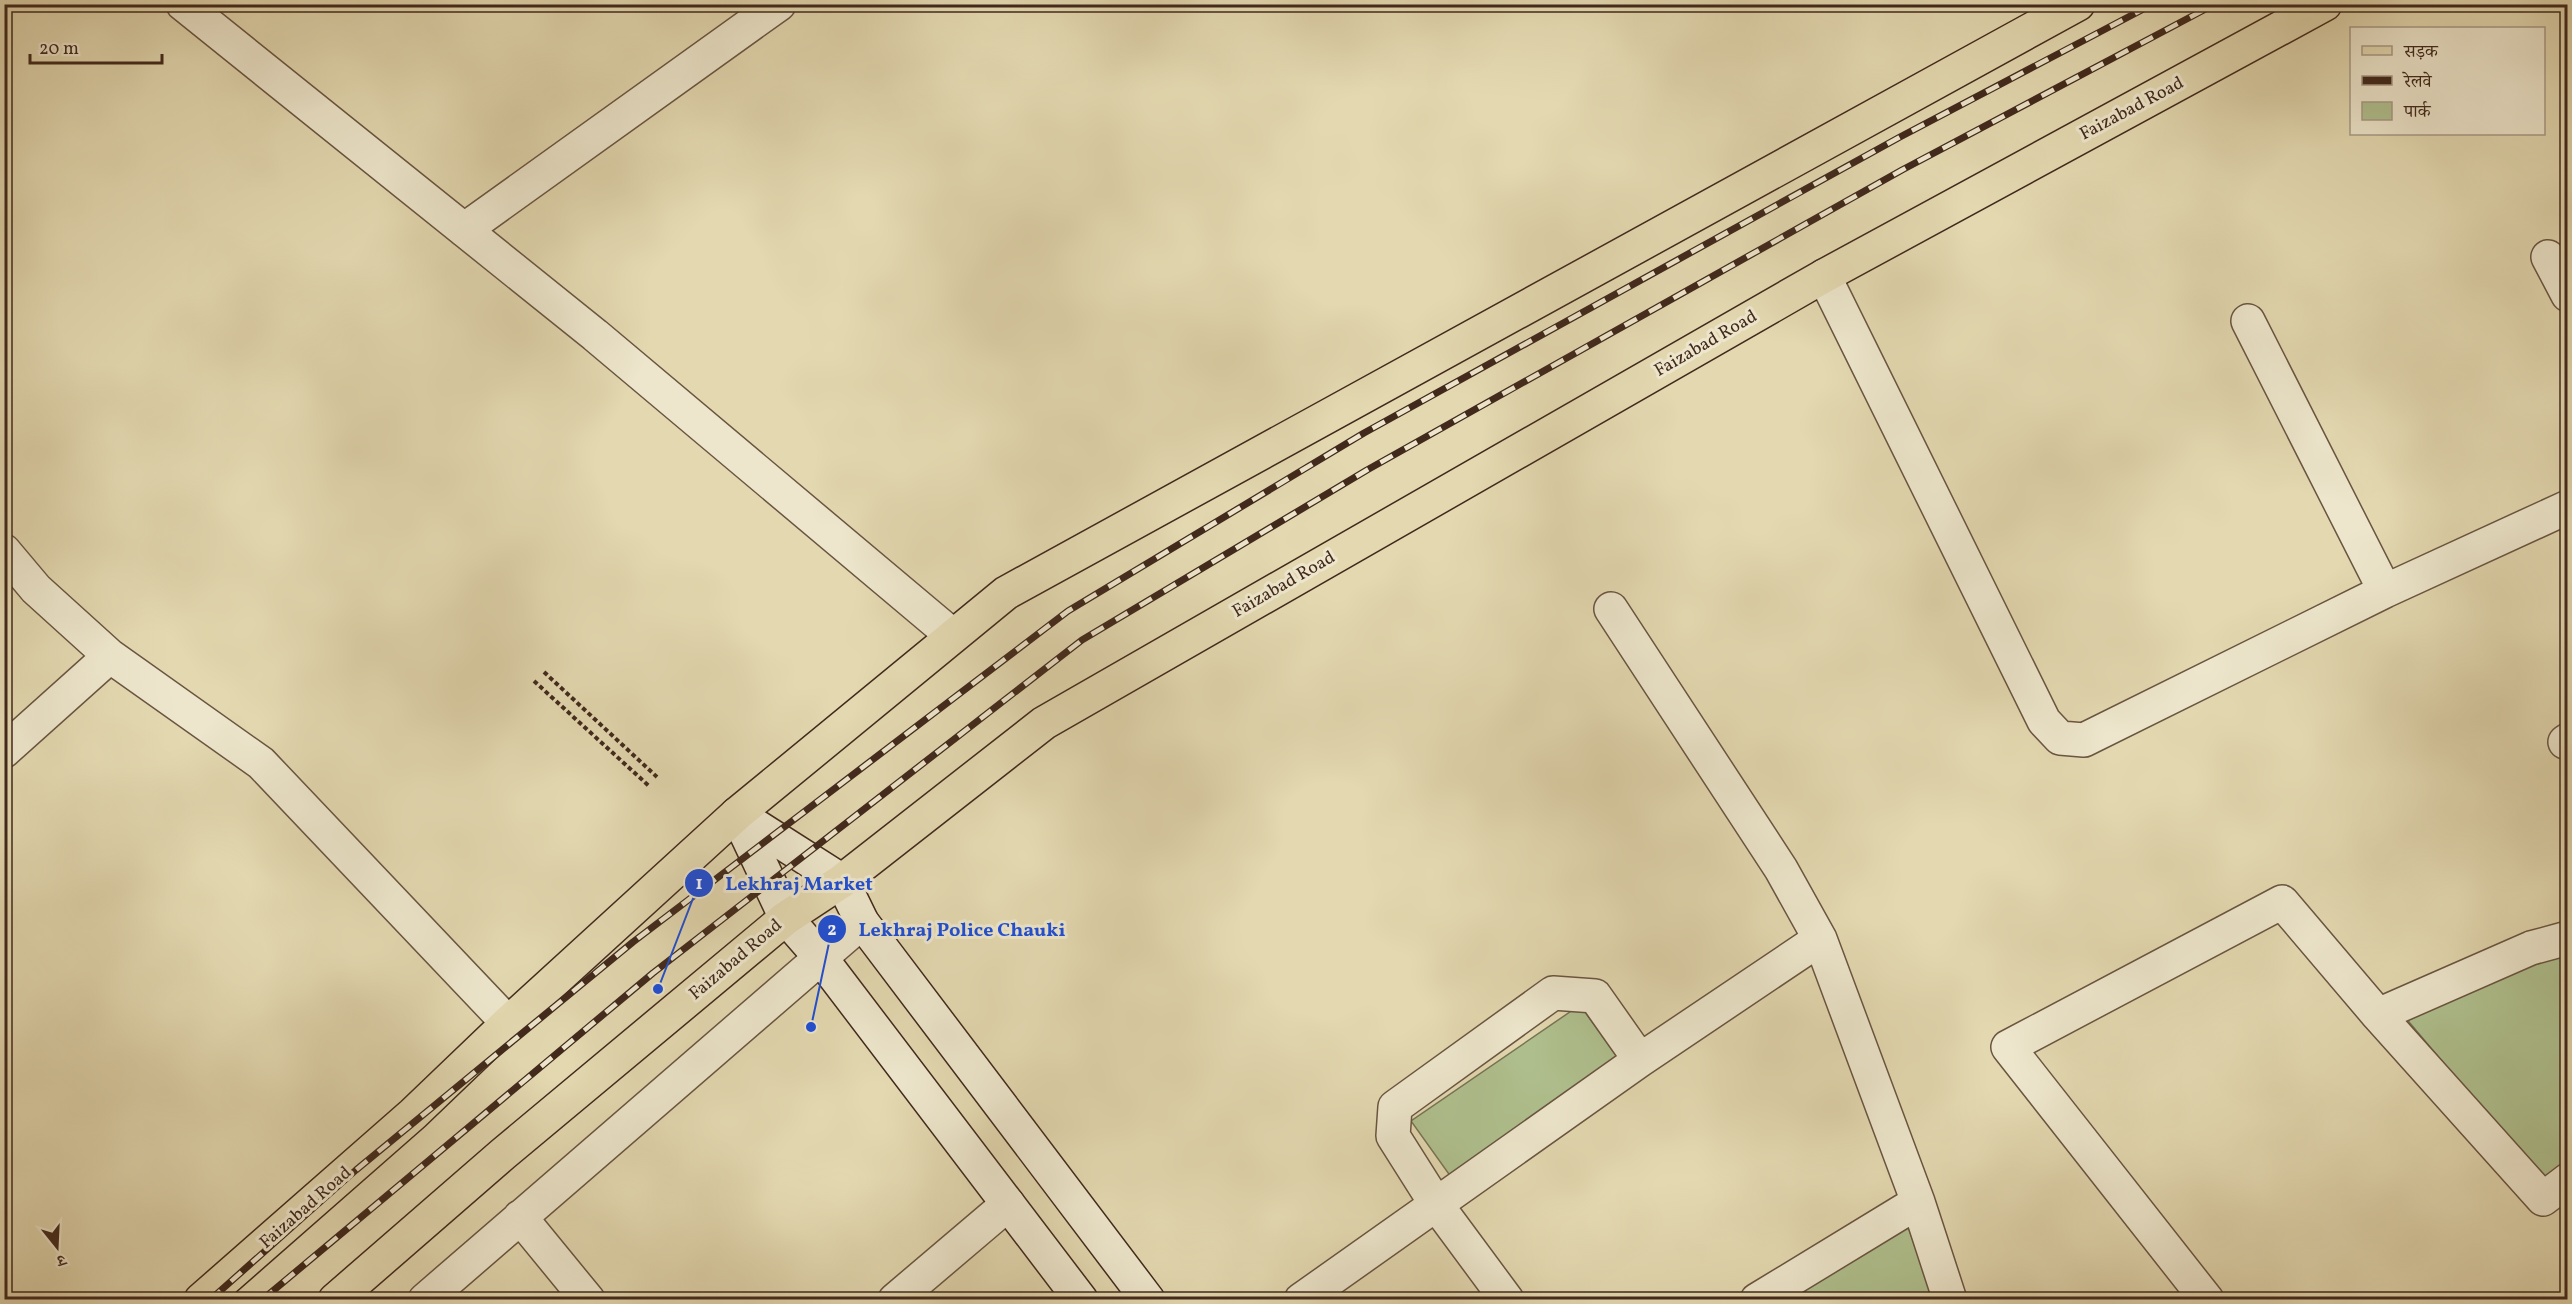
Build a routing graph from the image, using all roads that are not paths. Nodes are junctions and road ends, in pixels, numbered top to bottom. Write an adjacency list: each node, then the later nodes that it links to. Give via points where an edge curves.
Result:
1 (183, 4): 5 (street)
2 (779, 4): 5 (street)
3 (2078, 4): 15 (main road, Faizabad Road, via 1006,593)
4 (2325, 4): 7 (main road, Faizabad Road)
5 (464, 230): 15 (street)
6 (2548, 257): 8 (street)
7 (1824, 276): 12 (street, via 2044,721 2060,738 2084,740); 19 (main road, Faizabad Road, via 1044,723)
8 (2568, 295)
9 (2248, 321): 12 (street)
10 (2568, 507): 12 (street)
11 (4, 551): 13 (street)
12 (2385, 591)
13 (20, 593): 16 (street)
14 (1611, 609): 23 (street, via 1781,870)
15 (953, 636): 18 (main road, Faizabad Road)
16 (110, 656): 17 (street); 26 (street, via 261,763)
17 (4, 751)
18 (737, 814): 19 (street); 20 (street); 26 (main road, Faizabad Road)
19 (842, 881): 20 (main road, Faizabad Road); 21 (street)
20 (786, 918): 24 (street); 34 (main road, Faizabad Road)
21 (862, 922): 24 (street); 39 (street)
22 (2568, 938): 25 (street, via 2531,948)
23 (1820, 939): 27 (street); 29 (street)
24 (820, 957): 30 (street); 32 (street)
25 (2378, 1015): 28 (street, via 2543,1199); 44 (street, via 2282,902 2007,1047)
26 (508, 1023): 33 (main road, Faizabad Road, via 413,1114)
27 (1640, 1060): 31 (street); 31 (street, via 1595,996 1553,993 1395,1107 1393,1136)
28 (2568, 1180)
29 (1918, 1202): 42 (street); 43 (street)
30 (1008, 1204): 37 (street); 38 (street)
31 (1436, 1204): 40 (street); 41 (street)
32 (520, 1217): 35 (street); 36 (street)
33 (201, 1299)
34 (335, 1299)
35 (425, 1299)
36 (588, 1299)
37 (895, 1299)
38 (1081, 1299)
39 (1148, 1299)
40 (1301, 1299)
41 (1507, 1299)
42 (1757, 1299)
43 (1950, 1299)
44 (2207, 1299)

